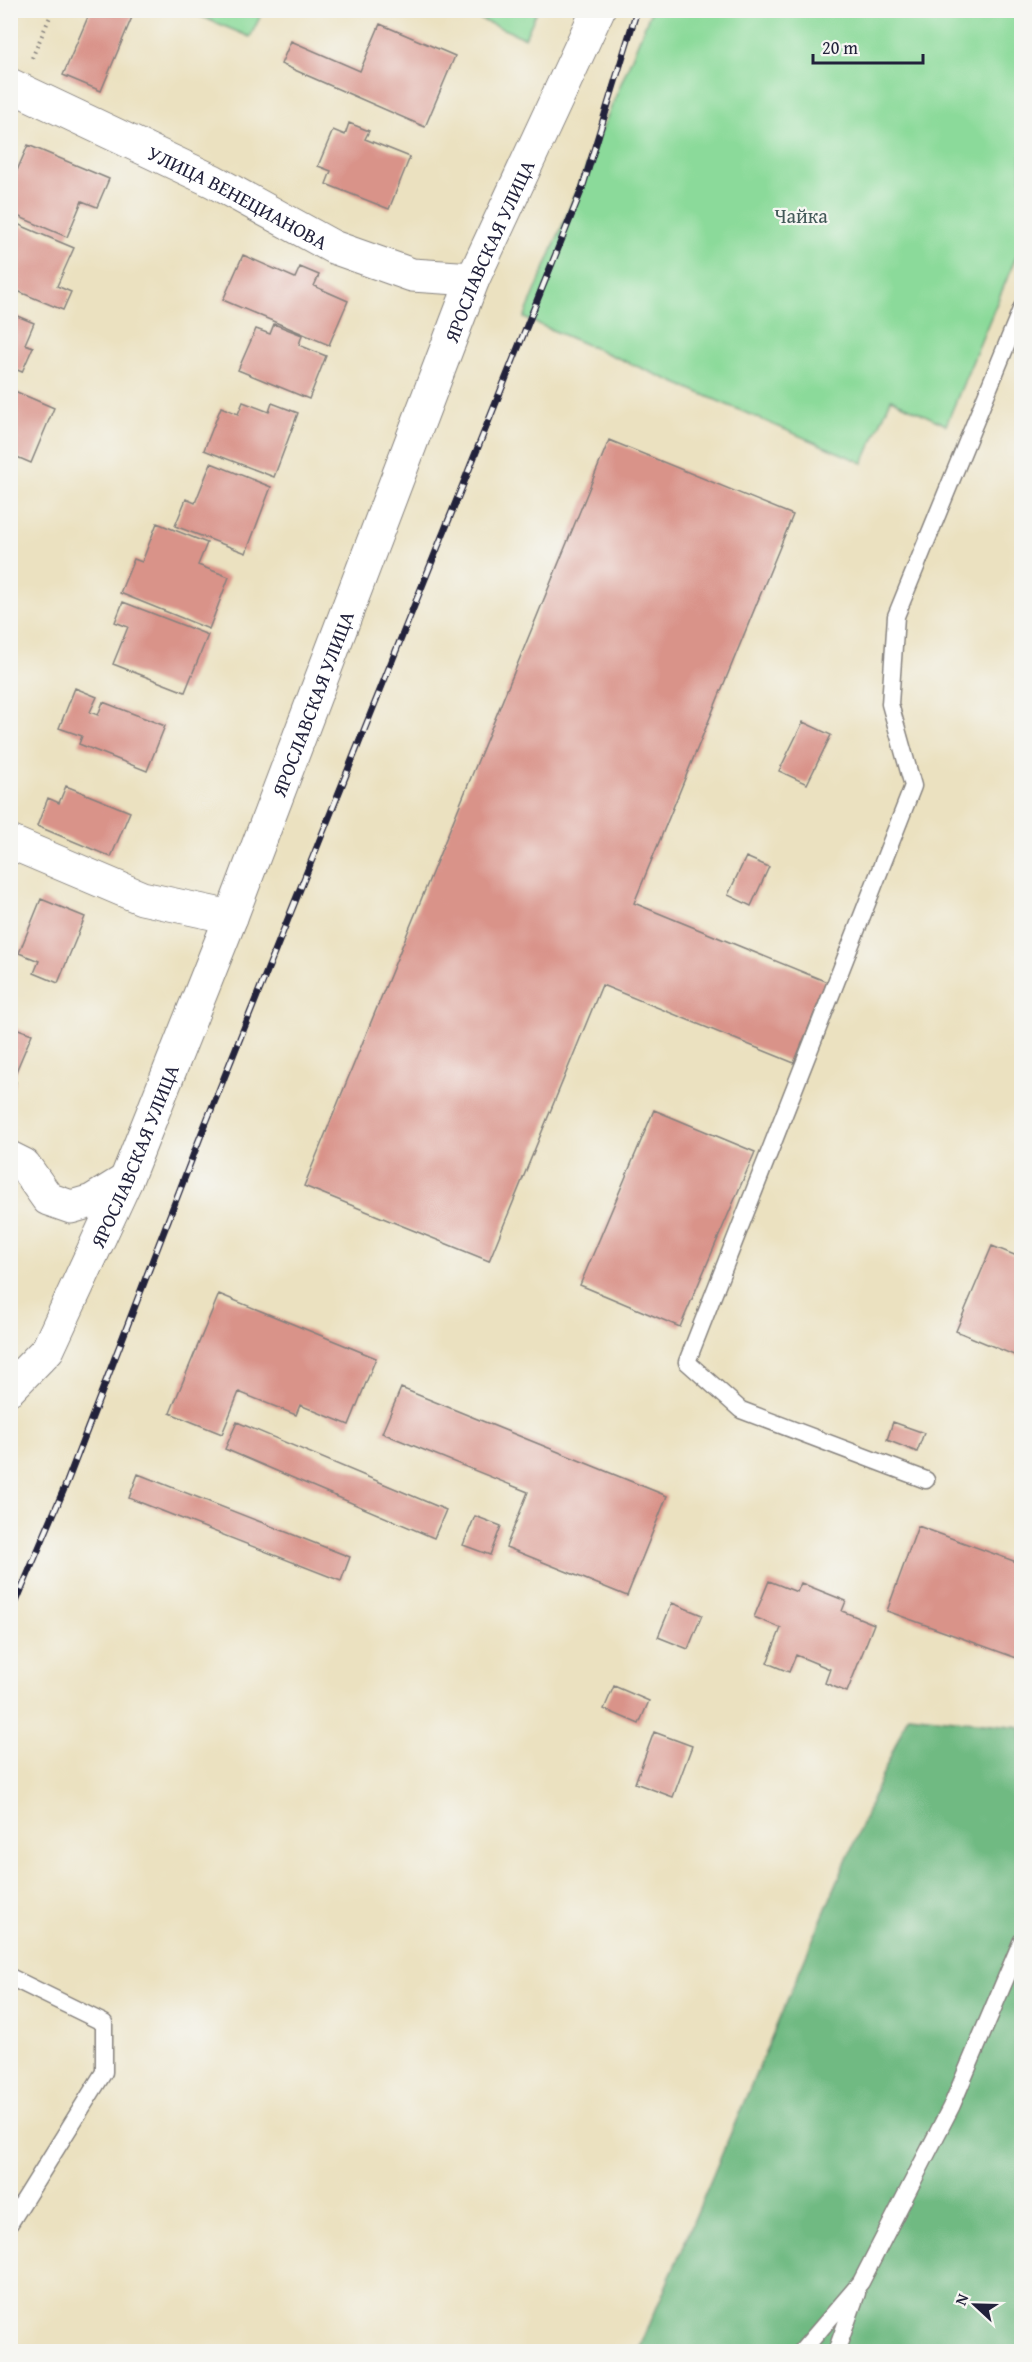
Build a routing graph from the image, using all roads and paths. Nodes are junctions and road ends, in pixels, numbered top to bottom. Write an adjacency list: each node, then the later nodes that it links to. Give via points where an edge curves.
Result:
1 (53, 10): 3 (path)
2 (598, 10): 4 (street, ЯРОСЛАВСКАЯ УЛИЦА)
3 (13, 93): 4 (street, УЛИЦА ВЕНЕЦИАНОВА, via 213,181 333,247 412,275)
4 (473, 279): 7 (street, ЯРОСЛАВСКАЯ УЛИЦА)
5 (1022, 307): 11 (lane, via 896,616 890,704 913,786 687,1362 741,1410)
6 (10, 842): 7 (street, via 142,898)
7 (231, 916): 9 (street, ЯРОСЛАВСКАЯ УЛИЦА)
8 (10, 1158): 9 (street, via 24,1165 48,1199 71,1207 92,1201)
9 (126, 1180): 10 (street, ЯРОСЛАВСКАЯ УЛИЦА, via 48,1349)
10 (10, 1388)
11 (926, 1480)
12 (1022, 1940): 15 (lane, via 952,2105)
13 (10, 1977): 14 (lane, via 104,2023 104,2072)
14 (10, 2223)
15 (861, 2282): 16 (lane); 17 (lane)
16 (801, 2352)
17 (836, 2352)

